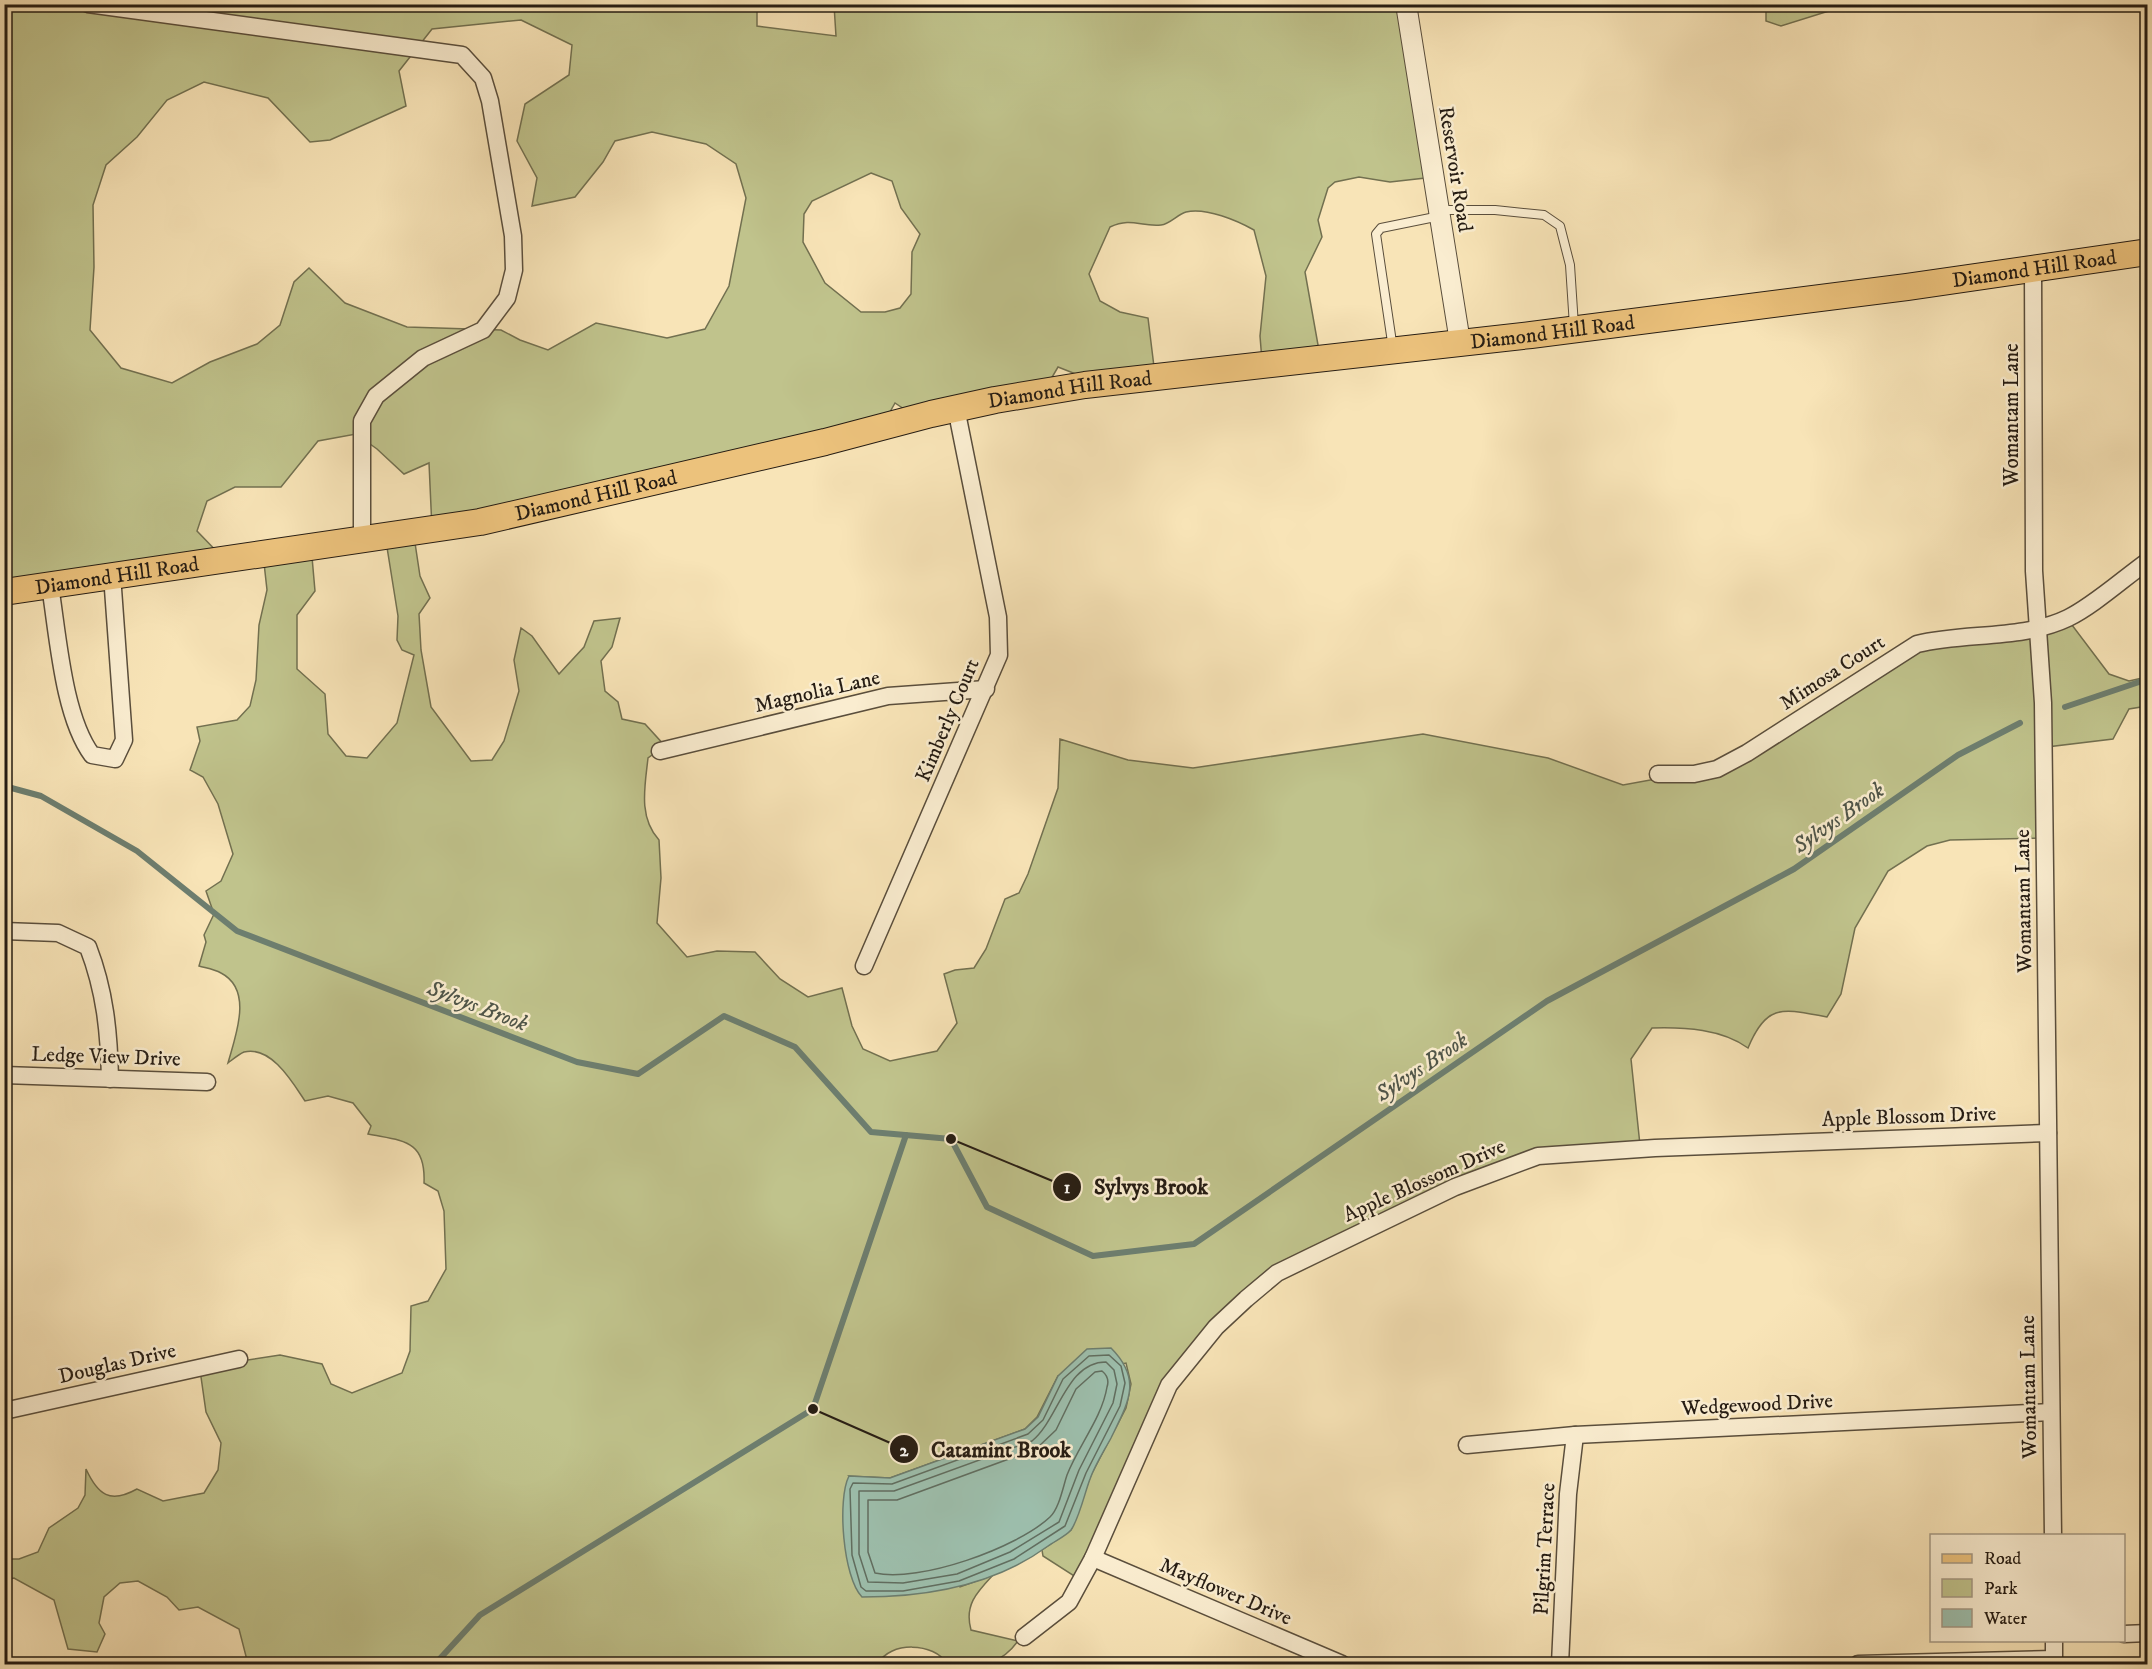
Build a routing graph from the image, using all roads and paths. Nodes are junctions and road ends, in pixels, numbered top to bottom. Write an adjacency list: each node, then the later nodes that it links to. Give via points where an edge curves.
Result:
1 (88, 4): 10 (street, via 462,56 483,78 497,135 513,236 514,270 507,298 483,330 423,358 376,396 362,421)
2 (1406, 4): 3 (street, Reservoir Road)
3 (1439, 213): 6 (lane, via 1495,210 1544,215 1560,226 1570,265); 7 (street, Reservoir Road); 8 (lane, via 1381,228 1376,234)
4 (2148, 252): 5 (main road, Diamond Hill Road)
5 (2033, 266): 6 (main road, Diamond Hill Road); 15 (street, Womantam Lane, via 2034,571)
6 (1574, 330): 7 (main road, Diamond Hill Road)
7 (1460, 342): 8 (main road, Diamond Hill Road)
8 (1393, 350): 9 (main road, Diamond Hill Road, via 1085,385)
9 (956, 408): 10 (main road, Diamond Hill Road, via 502,517); 16 (street, Kimberly Court, via 999,617 999,655)
10 (362, 539): 12 (main road, Diamond Hill Road)
11 (2148, 561): 15 (street, Mimosa Court, via 2069,618)
12 (112, 575): 13 (main road, Diamond Hill Road); 13 (street, via 124,740 115,759 92,755 79,738)
13 (50, 586): 14 (main road, Diamond Hill Road)
14 (4, 592)
15 (2038, 629): 18 (street, Mimosa Court, via 1947,637 1917,644 1717,769 1694,774); 24 (street, Womantam Lane, via 2043,703)
16 (986, 689): 17 (street, Magnolia Lane, via 888,696); 20 (street, Kimberly Court)
17 (660, 751)
18 (1658, 774)
19 (4, 931): 22 (street, via 58,933 88,947 100,980 109,1028)
20 (864, 966)
21 (4, 1076): 22 (street, Ledge View Drive)
22 (110, 1079): 23 (street, Ledge View Drive)
23 (207, 1082)
24 (2048, 1133): 27 (street, Womantam Lane); 31 (street, Apple Blossom Drive, via 1538,1156 1455,1187 1277,1273 1216,1327 1169,1385)
25 (240, 1359): 26 (street, Douglas Drive)
26 (4, 1411)
27 (2051, 1412): 28 (street, Wedgewood Drive); 30 (street, Womantam Lane)
28 (1575, 1435): 29 (street, Wedgewood Drive); 38 (street, Pilgrim Terrace, via 1568,1494)
29 (1467, 1445)
30 (2053, 1534)
31 (1093, 1558): 34 (street, Apple Blossom Drive, via 1069,1602); 37 (street, Mayflower Drive)
32 (2148, 1633): 33 (street)
33 (2125, 1634)
34 (1024, 1636)
35 (2054, 1642): 36 (street)
36 (2054, 1662): 39 (street)
37 (1342, 1665)
38 (1560, 1665)
39 (1858, 1665)

